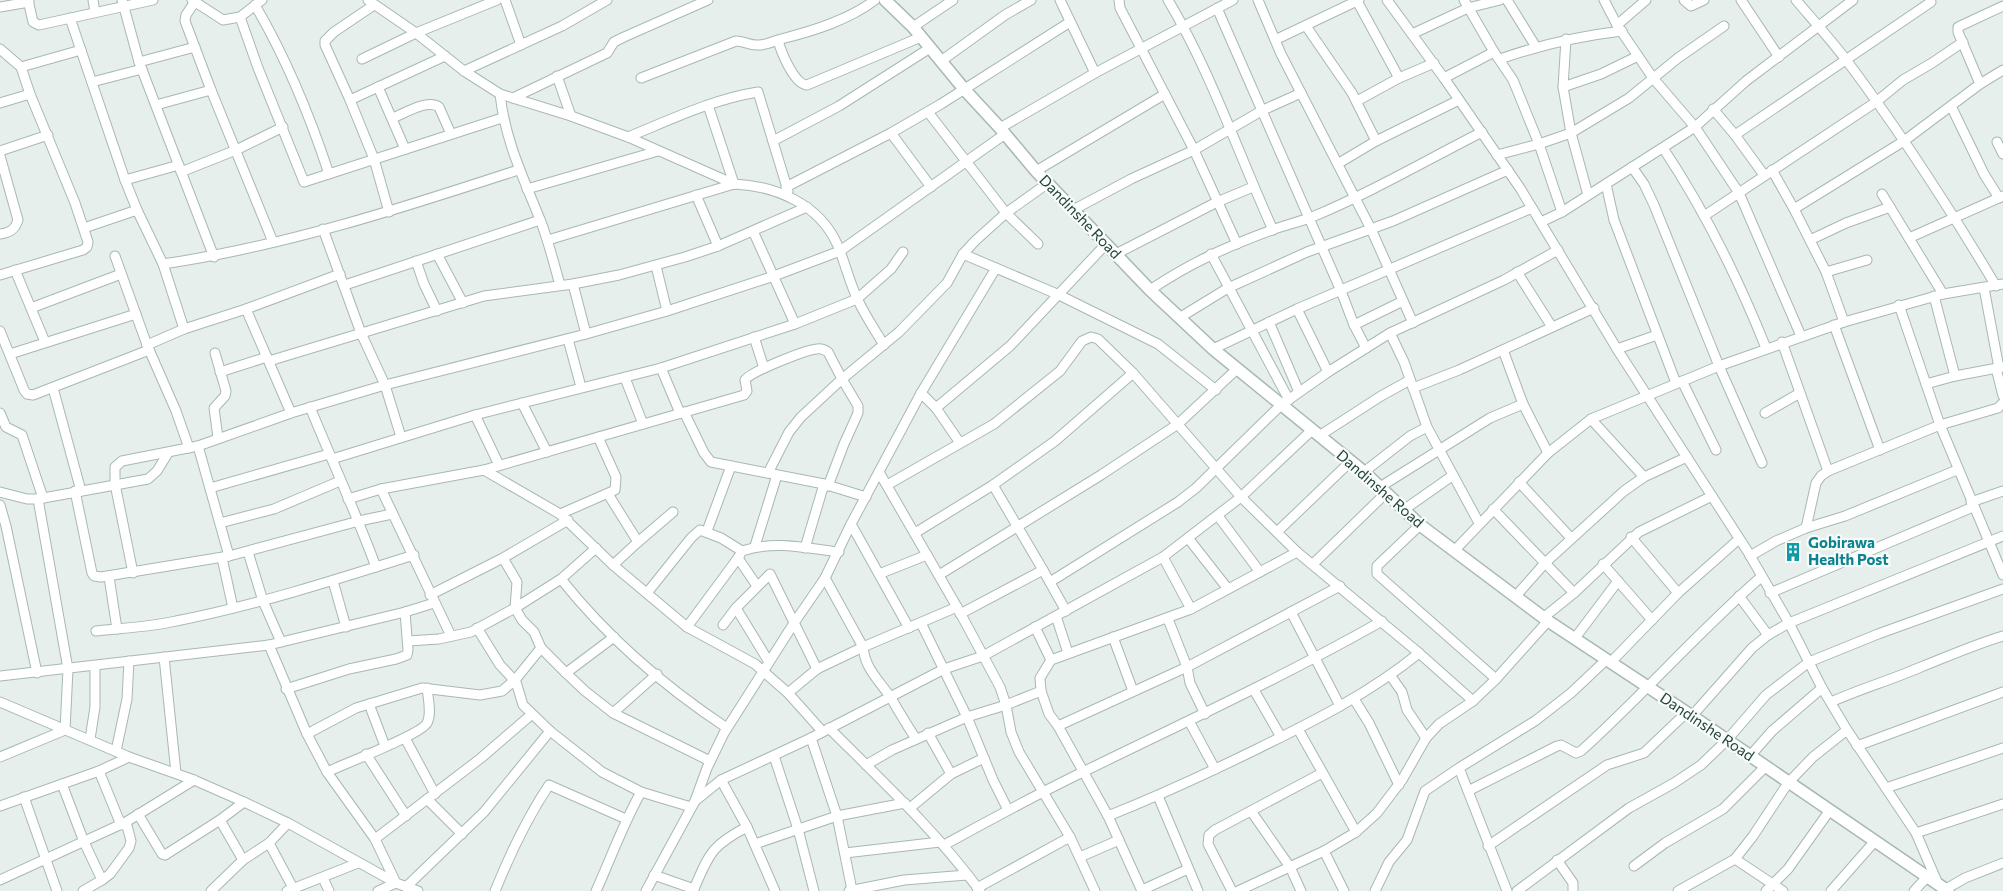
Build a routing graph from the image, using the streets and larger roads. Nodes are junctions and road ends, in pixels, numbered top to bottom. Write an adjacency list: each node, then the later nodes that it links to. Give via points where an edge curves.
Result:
1 (93, 0): 39 (street)
2 (153, 0): 33 (street)
3 (471, 0): 38 (street)
4 (497, 0): 38 (street)
5 (505, 0): 56 (street)
6 (607, 0): 56 (street)
7 (708, 0): 76 (street, via 624,36 614,42 607,53)
8 (875, 0): 54 (street, via 808,32)
9 (886, 0): 47 (street, Dandinshe Road)
10 (953, 0): 47 (street)
11 (1031, 0): 68 (street)
12 (1060, 0): 42 (street)
13 (1119, 0): 60 (street, via 1120,8)
14 (1168, 0): 43 (street)
15 (1232, 0): 37 (street)
16 (1258, 0): 52 (street)
17 (1386, 0): 50 (street)
18 (1500, 0): 34 (street)
19 (1507, 0): 58 (street)
20 (1604, 0): 48 (street)
21 (1646, 0): 48 (street)
22 (1684, 0): 23 (street, via 1691,6)
23 (1704, 0)
24 (1741, 0): 66 (street)
25 (1796, 0): 46 (street)
26 (1853, 0): 46 (street)
27 (28, 1): 36 (street); 41 (street, via 35,24)
28 (194, 1): 40 (street, via 223,20); 57 (street, via 185,21)
29 (370, 1): 49 (street); 92 (street, via 325,41)
30 (1358, 1): 44 (street); 78 (street)
31 (259, 2): 40 (street); 140 (street)
32 (1931, 2): 69 (street)
33 (123, 3): 39 (street); 71 (street)
34 (1466, 4): 50 (street); 64 (street)
35 (2003, 6): 55 (street, via 1960,24 1958,32)
36 (0, 8)
37 (1216, 8): 43 (street); 101 (street)
38 (476, 9): 49 (street)
39 (95, 12): 41 (street)
40 (240, 17): 107 (street)
41 (70, 18): 62 (street)
42 (1070, 22): 75 (street); 85 (street)
43 (1183, 26): 60 (street); 108 (street)
44 (1306, 26): 52 (street); 94 (street)
45 (1724, 26): 80 (street)
46 (1818, 26): 66 (street); 69 (street)
47 (913, 27): 51 (street, Dandinshe Road)
48 (1620, 28): 53 (street); 65 (street)
49 (416, 33): 63 (street); 67 (street)
50 (1412, 34): 70 (street)
51 (921, 37): 54 (street, via 807,85 800,82 786,62); 59 (street, Dandinshe Road)
52 (1277, 39): 87 (street)
53 (1566, 39): 58 (street); 84 (street)
54 (778, 40): 77 (street, via 756,46 736,41)
55 (1962, 42): 82 (street); 95 (street, via 1903,80)
56 (521, 45): 74 (street)
57 (195, 47): 71 (street); 86 (street)
58 (1536, 47): 64 (street)
59 (930, 48): 68 (street, Dandinshe Road); 117 (street, via 839,106)
60 (1142, 48): 75 (street); 90 (street)
61 (0, 49): 72 (street)
62 (81, 50): 72 (street); 81 (street)
63 (445, 56): 74 (street); 83 (street)
64 (1497, 56): 79 (street); 121 (street, via 1513,80)
65 (1638, 56): 80 (street); 84 (street, via 1601,74)
66 (1779, 57): 100 (street)
67 (362, 58)
68 (941, 60): 85 (street, Dandinshe Road)
69 (1847, 61): 95 (street); 115 (street)
70 (1434, 63): 78 (street); 79 (street)
71 (141, 66): 81 (street); 97 (street)
72 (21, 67): 88 (street)
73 (2003, 70): 82 (street)
74 (464, 71): 89 (street)
75 (1096, 73): 109 (street)
76 (557, 76): 91 (street); 103 (street)
77 (641, 78)
78 (1399, 78): 94 (street)
79 (1444, 78): 93 (street)
80 (1653, 78): 106 (street); 112 (street, via 1622,103)
81 (92, 82): 142 (street)
82 (1980, 84): 99 (street)
83 (378, 87): 92 (street); 104 (street)
84 (1563, 87): 112 (street)
85 (964, 89): 102 (street); 109 (street, Dandinshe Road)
86 (211, 90): 97 (street); 124 (street)
87 (1301, 93): 101 (street); 133 (street)
88 (30, 94): 96 (street); 114 (street)
89 (500, 94): 91 (street); 105 (street)
90 (1165, 94): 125 (street); 139 (street)
91 (514, 98): 103 (street)
92 (350, 100): 131 (street)
93 (1459, 100): 110 (street); 118 (street)
94 (1357, 101): 118 (street)
95 (1876, 102): 119 (street); 138 (street)
96 (0, 103)
97 (156, 105): 134 (street)
98 (708, 105): 116 (street); 117 (street, via 758,92); 143 (street)
99 (1952, 106): 119 (street); 154 (street, via 1984,174)
100 (1713, 109): 106 (street); 115 (street)
101 (1263, 110): 108 (street); 168 (street)
102 (928, 112): 111 (street); 132 (street)
103 (571, 116): 116 (street)
104 (393, 118): 113 (street, via 427,104 435,105 439,107); 123 (street)
105 (502, 118): 113 (street); 136 (street)
106 (1695, 126): 122 (street); 150 (street)
107 (283, 127): 124 (street); 140 (street, via 304,182)
108 (1230, 128): 125 (street); 148 (street)
109 (1003, 131): 132 (street); 139 (street, Dandinshe Road)
110 (1482, 132): 129 (street); 156 (street)
111 (892, 133): 146 (street); 147 (street)
112 (1571, 133): 121 (street); 153 (street)
113 (451, 134): 123 (street)
114 (48, 135): 126 (street); 172 (street)
115 (1735, 135): 141 (street)
116 (628, 138): 127 (street)
117 (773, 141): 146 (street)
118 (1376, 141): 133 (street)
119 (1904, 141): 161 (street); 169 (street)
120 (1997, 142): 128 (street)
121 (1539, 144): 129 (street); 165 (street)
122 (1663, 148): 135 (street); 167 (street)
123 (405, 149): 131 (street)
124 (236, 150): 134 (street); 181 (street)
125 (1194, 150): 157 (street); 163 (street)
126 (0, 151)
127 (658, 151): 143 (street); 149 (street)
128 (2003, 154)
129 (1497, 155): 137 (street)
130 (0, 156): 177 (street, via 18,220 13,230)
131 (374, 160): 140 (street); 164 (street)
132 (967, 162): 147 (street); 166 (street)
133 (1338, 164): 156 (street)
134 (180, 168): 142 (street); 195 (street)
135 (1632, 168): 145 (street); 260 (street, via 1654,205)
136 (518, 170): 149 (street); 164 (street)
137 (1508, 170): 160 (street); 174 (street)
138 (1772, 170): 141 (street); 161 (street)
139 (1036, 171): 144 (street, Dandinshe Road)
140 (329, 174)
141 (1764, 175): 150 (street)
142 (125, 180): 162 (street)
143 (734, 184): 152 (street); 155 (street, via 755,185)
144 (1048, 184): 163 (street, Dandinshe Road); 166 (street)
145 (1606, 184): 153 (street); 244 (street, via 1614,220)
146 (786, 187): 155 (street)
147 (930, 187): 188 (street)
148 (1254, 187): 157 (street); 175 (street)
149 (527, 189): 170 (street)
150 (1739, 194): 167 (street); 245 (street)
151 (1882, 194): 159 (street)
152 (696, 195): 179 (street); 185 (street)
153 (1588, 196): 165 (street)
154 (2001, 197): 169 (street)
155 (790, 198): 158 (street)
156 (1355, 198): 168 (street); 174 (street)
157 (1217, 202): 184 (street); 192 (street)
158 (807, 207): 176 (street); 188 (street, via 829,230)
159 (1890, 207): 178 (street); 180 (street)
160 (1532, 208): 171 (street); 201 (street)
161 (1794, 209): 180 (street)
162 (137, 210): 172 (street); 198 (street)
163 (1073, 210): 183 (street, Dandinshe Road)
164 (389, 212): 173 (street)
165 (1562, 212): 171 (street)
166 (1006, 213): 182 (street); 191 (street)
167 (1704, 216): 253 (street, via 1742,289)
168 (1309, 218): 175 (street); 186 (street)
169 (1956, 218): 178 (street); 212 (street)
170 (540, 220): 179 (street); 190 (street)
171 (1541, 222): 187 (street)
172 (84, 228): 202 (street, via 88,242 83,250)
173 (323, 229): 181 (street); 206 (street)
174 (1371, 229): 186 (street); 201 (street)
175 (1273, 230): 184 (street)
176 (753, 231): 185 (street); 208 (street)
177 (0, 234)
178 (1909, 238): 218 (street)
179 (548, 240): 211 (street)
180 (1810, 240): 204 (street)
181 (273, 242): 195 (street)
182 (1038, 244)
183 (1106, 244): 192 (street, Dandinshe Road); 217 (street)
184 (1236, 244): 193 (street)
185 (718, 246): 199 (street)
186 (1321, 247): 213 (street); 216 (street)
187 (1558, 250): 203 (street); 224 (street)
188 (840, 251): 208 (street); 219 (street)
189 (903, 252): 219 (street, via 891,269)
190 (437, 254): 197 (street); 221 (street)
191 (963, 254): 200 (street); 250 (street, via 948,283)
192 (1116, 254): 215 (street, Dandinshe Road)
193 (1211, 254): 213 (street); 215 (street)
194 (115, 256): 205 (street)
195 (214, 256): 198 (street)
196 (1867, 260): 204 (street)
197 (416, 261): 210 (street); 227 (street)
198 (163, 264): 238 (street)
199 (656, 266): 209 (street); 228 (street)
200 (996, 268): 217 (street); 279 (street)
201 (1390, 269): 216 (street); 220 (street)
202 (15, 270): 207 (street); 223 (street)
203 (1517, 272): 233 (street); 237 (street)
204 (1826, 272): 232 (street)
205 (121, 274): 223 (street); 229 (street)
206 (340, 274): 210 (street); 225 (street)
207 (0, 275)
208 (774, 276): 228 (street); 234 (street)
209 (573, 284): 211 (street); 243 (street)
210 (345, 285): 241 (street)
211 (560, 285): 221 (street, via 507,291)
212 (1999, 285): 214 (street)
213 (1228, 288): 230 (street); 239 (street)
214 (1984, 288): 218 (street); 263 (street)
215 (1150, 290): 230 (street, Dandinshe Road)
216 (1341, 291): 226 (street); 235 (street)
217 (1057, 294): 277 (street, via 1158,344); 288 (street, via 1010,346)
218 (1938, 295): 222 (street); 268 (street)
219 (858, 300): 234 (street); 250 (street)
220 (1403, 301): 233 (street); 235 (street)
221 (463, 303): 227 (street)
222 (1899, 305): 232 (street); 273 (street)
223 (31, 308): 248 (street)
224 (1594, 308): 237 (street); 255 (street)
225 (246, 309): 238 (street); 259 (street)
226 (1297, 309): 231 (street); 266 (street)
227 (437, 311): 241 (street)
228 (666, 311): 243 (street)
229 (136, 314): 248 (street); 251 (street)
230 (1179, 318): 254 (street, Dandinshe Road)
231 (1269, 322): 239 (street); 278 (street)
232 (1844, 322): 236 (street)
233 (1413, 323): 242 (street)
234 (795, 324): 246 (street)
235 (1354, 325): 252 (street)
236 (1834, 325): 245 (street); 309 (street)
237 (1552, 327): 256 (street)
238 (184, 329): 251 (street)
239 (1251, 330): 254 (street); 283 (street)
240 (0, 331): 258 (street)
241 (361, 333): 259 (street); 274 (street)
242 (1390, 333): 252 (street); 272 (street)
243 (586, 334): 247 (street)
244 (1657, 335): 255 (street); 271 (street)
245 (1801, 336): 249 (street)
246 (754, 337): 261 (street); 262 (street)
247 (568, 339): 274 (street); 275 (street)
248 (45, 342): 258 (street)
249 (1782, 342): 253 (street); 280 (street)
250 (884, 345): 270 (street)
251 (148, 348): 276 (street); 306 (street)
252 (1366, 348): 266 (street)
253 (1766, 348): 260 (street)
254 (1213, 349): 264 (street, Dandinshe Road)
255 (1618, 349): 281 (street)
256 (1503, 350): 272 (street); 286 (street)
257 (215, 352): 265 (street)
258 (10, 354): 276 (street, via 27,394)
259 (268, 359): 265 (street); 291 (street)
260 (1719, 366): 271 (street); 316 (street)
261 (661, 368): 269 (street); 289 (street)
262 (764, 368): 270 (street, via 823,349 832,357); 289 (street, via 746,378 747,391 744,395)
263 (1999, 368): 268 (street); 282 (street)
264 (1238, 369): 277 (street); 283 (street, Dandinshe Road)
265 (220, 372): 304 (street, via 226,391 214,408)
266 (1328, 372): 278 (street)
267 (1133, 373): 296 (street); 305 (street, via 1098,339 1086,338 1052,378 994,424); 334 (street, via 1055,442)
268 (1955, 376): 273 (street)
269 (625, 378): 275 (street); 295 (street)
270 (842, 379): 325 (street, via 789,432); 332 (street, via 856,400 858,413)
271 (1679, 382): 281 (street); 308 (street)
272 (1412, 384): 298 (street); 300 (street, via 1381,396)
273 (1926, 384): 297 (street)
274 (385, 385): 287 (street); 302 (street)
275 (581, 387): 284 (street)
276 (53, 388): 339 (street)
277 (1216, 390): 296 (street)
278 (1300, 392): 283 (street)
279 (921, 393): 288 (street); 323 (street)
280 (1800, 393): 292 (street); 322 (street)
281 (1648, 395): 294 (street); 314 (street)
282 (2003, 396)
283 (1285, 402): 300 (street, Dandinshe Road); 319 (street)
284 (522, 403): 293 (street); 310 (street)
285 (2003, 403): 297 (street, via 1998,408)
286 (1523, 404): 307 (street, via 1490,418); 312 (street)
287 (310, 407): 291 (street); 313 (street)
288 (936, 408): 305 (street)
289 (682, 412): 295 (street); 318 (street, via 708,460)
290 (0, 413): 299 (street, via 3,423)
291 (291, 413): 304 (street)
292 (1765, 413)
293 (474, 415): 302 (street); 317 (street)
294 (1591, 419): 312 (street); 328 (street)
295 (643, 424): 303 (street)
296 (1178, 424): 319 (street); 362 (street)
297 (1940, 425): 309 (street); 321 (street)
298 (1427, 426): 307 (street); 324 (street)
299 (11, 430): 301 (street); 345 (street, via 22,435)
300 (1315, 433): 315 (street, Dandinshe Road); 344 (street)
301 (0, 434)
302 (401, 437): 313 (street)
303 (598, 437): 310 (street); 341 (street, via 616,477 615,490)
304 (218, 438): 306 (street)
305 (960, 443): 333 (street)
306 (193, 447): 311 (street); 335 (street)
307 (1438, 450): 327 (street); 337 (street)
308 (1716, 450)
309 (1880, 450): 322 (street)
310 (547, 452): 317 (street)
311 (168, 453): 331 (street, via 148,479); 331 (street, via 117,464)
312 (1548, 453): 330 (street)
313 (330, 457): 329 (street); 335 (street)
314 (1687, 457): 328 (street); 342 (street)
315 (1350, 462): 324 (street, Dandinshe Road); 365 (street)
316 (1762, 463)
317 (499, 465): 320 (street)
318 (731, 466): 325 (street); 364 (street)
319 (1217, 467): 344 (street); 404 (street, via 1178,502)
320 (484, 470): 336 (street); 353 (street)
321 (1957, 470): 347 (street); 363 (street, via 1845,516)
322 (1828, 471): 363 (street, via 1816,482)
323 (879, 472): 333 (street); 343 (street)
324 (1364, 472): 337 (street, Dandinshe Road)
325 (768, 473): 326 (street)
326 (777, 475): 332 (street); 374 (street)
327 (1452, 476): 349 (street); 358 (street)
328 (1644, 477): 370 (street)
329 (340, 481): 346 (street); 357 (street, via 274,509)
330 (1519, 482): 350 (street); 370 (street)
331 (115, 484): 339 (street); 395 (street)
332 (826, 485): 343 (street); 376 (street)
333 (887, 485): 366 (street)
334 (992, 485): 362 (street); 366 (street)
335 (210, 488): 357 (street)
336 (381, 489): 346 (street); 352 (street)
337 (1383, 490): 349 (street, Dandinshe Road); 389 (street)
338 (2003, 490): 347 (street)
339 (78, 491): 345 (street); 399 (street, via 92,573 97,577)
340 (0, 492): 345 (street, via 27,500)
341 (608, 494): 353 (street); 372 (street)
342 (1712, 496): 368 (street); 371 (street)
343 (866, 497): 359 (street)
344 (1241, 497): 354 (street); 365 (street)
345 (40, 499): 465 (street)
346 (348, 499): 356 (street)
347 (1972, 504): 373 (street); 413 (street)
348 (0, 505): 361 (street)
349 (1405, 509): 360 (street, Dandinshe Road)
350 (1493, 509): 358 (street); 388 (street)
351 (673, 512): 372 (street)
352 (392, 514): 356 (street); 382 (street)
353 (560, 514): 355 (street)
354 (1218, 516): 369 (street); 394 (street)
355 (568, 520): 375 (street); 387 (street)
356 (359, 521): 378 (street); 392 (street)
357 (220, 523): 385 (street)
358 (1479, 523): 377 (street)
359 (851, 524): 379 (street); 396 (street)
360 (1420, 525): 377 (street, Dandinshe Road); 474 (street, via 1377,566 1377,574)
361 (3, 527): 469 (street)
362 (1016, 527): 393 (street); 397 (street)
363 (1806, 528): 384 (street)
364 (707, 531): 381 (street); 410 (street, via 696,533)
365 (1277, 532): 380 (street)
366 (915, 533): 383 (street)
367 (2003, 536): 373 (street)
368 (1631, 537): 390 (street); 412 (street)
369 (1188, 538): 386 (street); 408 (street)
370 (1571, 538): 388 (street)
371 (1739, 539): 384 (street); 412 (street)
372 (638, 542): 391 (street)
373 (1989, 542): 398 (street); 433 (street)
374 (755, 546): 376 (street, via 773,544); 381 (street)
375 (596, 548): 391 (street); 402 (street)
376 (806, 548): 379 (street)
377 (1454, 551): 414 (street, Dandinshe Road)
378 (248, 552): 385 (street); 417 (street)
379 (839, 552): 401 (street)
380 (1297, 552): 389 (street); 394 (street)
381 (740, 554): 406 (street); 436 (street)
382 (414, 555): 392 (street); 416 (street)
383 (927, 555): 396 (street); 397 (street)
384 (1750, 556): 400 (street)
385 (225, 557): 395 (street); 418 (street)
386 (1163, 557): 421 (street); 423 (street)
387 (503, 558): 416 (street); 419 (street, via 517,582)
388 (1545, 563): 411 (street); 414 (street)
389 (1313, 564): 407 (street)
390 (1603, 564): 405 (street); 411 (street)
391 (613, 565): 410 (street)
392 (376, 567): 403 (street)
393 (1043, 570): 404 (street); 422 (street)
394 (1260, 572): 408 (street)
395 (133, 573): 399 (street)
396 (879, 574): 439 (street)
397 (938, 575): 422 (street)
398 (2003, 575)
399 (108, 577): 440 (street)
400 (1761, 577): 413 (street); 415 (street)
401 (825, 578): 432 (street); 451 (street)
402 (562, 579): 419 (street); 446 (street, via 583,607)
403 (332, 582): 417 (street); 435 (street)
404 (1050, 582): 423 (street)
405 (1618, 582): 429 (street); 447 (street)
406 (758, 586): 420 (street); 432 (street, via 771,575)
407 (1340, 586): 425 (street); 430 (street)
408 (1228, 589): 421 (street)
409 (2003, 589): 462 (street)
410 (647, 593): 436 (street)
411 (1574, 593): 428 (street)
412 (1678, 593): 429 (street)
413 (1770, 593): 433 (street)
414 (1515, 596): 428 (street, Dandinshe Road)
415 (1739, 596): 442 (street); 476 (street)
416 (432, 599): 424 (street); 443 (street)
417 (263, 601): 418 (street); 449 (street)
418 (233, 608): 440 (street, via 175,622)
419 (515, 608): 438 (street); 452 (street, via 534,632)
420 (736, 608): 434 (street); 461 (street)
421 (1191, 609): 427 (street)
422 (959, 610): 431 (street); 455 (street)
423 (1066, 611): 426 (street)
424 (405, 612): 435 (street); 448 (street)
425 (1291, 612): 458 (street); 464 (street)
426 (1056, 616): 437 (street); 453 (street)
427 (1168, 619): 445 (street); 464 (street)
428 (1546, 619): 447 (street, Dandinshe Road); 474 (street)
429 (1652, 620): 459 (street)
430 (1382, 621): 454 (street); 458 (street)
431 (921, 622): 439 (street); 467 (street)
432 (794, 623): 461 (street); 466 (street)
433 (1789, 623): 442 (street); 462 (street)
434 (724, 625)
435 (346, 627): 449 (street)
436 (687, 627): 468 (street)
437 (1036, 627): 455 (street); 457 (street)
438 (478, 628): 443 (street); 475 (street, via 500,665)
439 (909, 628): 451 (street)
440 (117, 629): 441 (street)
441 (96, 631)
442 (1768, 635): 496 (street)
443 (451, 636): 448 (street)
444 (2003, 636): 489 (street, via 1968,646)
445 (1113, 637): 453 (street); 482 (street)
446 (614, 638): 470 (street); 471 (street)
447 (1575, 638): 459 (street, Dandinshe Road)
448 (408, 641): 479 (street, via 407,654 402,658 349,669)
449 (281, 642): 450 (street)
450 (269, 645): 456 (street); 479 (street)
451 (863, 647): 466 (street); 485 (street, via 867,666)
452 (541, 648): 470 (street); 475 (street)
453 (1068, 653): 457 (street)
454 (1419, 653): 472 (street); 487 (street)
455 (983, 656): 467 (street); 491 (street)
456 (164, 657): 460 (street); 533 (street)
457 (1051, 660): 481 (street, via 1040,678)
458 (1315, 660): 480 (street); 492 (street)
459 (1609, 660): 476 (street, Dandinshe Road); 528 (street, via 1535,722)
460 (129, 661): 463 (street); 518 (street, via 127,699)
461 (769, 662): 468 (street)
462 (1809, 662): 478 (street); 514 (street, via 1766,695)
463 (94, 666): 465 (street); 512 (street, via 95,707)
464 (1187, 667): 482 (street); 495 (street, via 1190,683)
465 (68, 669): 469 (street); 502 (street)
466 (817, 669): 484 (street)
467 (944, 669): 485 (street); 497 (street)
468 (763, 670): 484 (street); 500 (street)
469 (37, 673): 473 (street)
470 (566, 673): 493 (street)
471 (657, 674): 493 (street); 500 (street)
472 (1390, 675): 486 (street); 511 (street, via 1402,692 1407,710)
473 (0, 676)
474 (1496, 679): 487 (street)
475 (515, 680): 477 (street, via 502,690 480,695); 494 (street, via 523,705)
476 (1648, 687): 496 (street, Dandinshe Road); 542 (street, via 1578,753 1557,746)
477 (427, 688): 490 (street); 509 (street, via 429,720 425,728)
478 (1822, 688): 489 (street); 521 (street, via 1772,731)
479 (286, 689): 507 (street)
480 (1254, 690): 495 (street); 508 (street)
481 (1041, 691): 491 (street); 499 (street, via 1049,714)
482 (1133, 692): 499 (street)
483 (2003, 692): 516 (street)
484 (788, 693): 503 (street)
485 (889, 696): 503 (street); 513 (street)
486 (1354, 699): 492 (street); 540 (street)
487 (1472, 701): 511 (street, via 1439,724)
488 (0, 702): 502 (street)
489 (1831, 702): 504 (street)
490 (369, 704): 507 (street); 515 (street)
491 (1006, 705): 497 (street); 544 (street, via 1015,742)
492 (1340, 706): 501 (street)
493 (613, 713): 525 (street)
494 (532, 714): 505 (street); 545 (street)
495 (1205, 714): 498 (street)
496 (1689, 714): 514 (street, Dandinshe Road); 578 (street, via 1644,753 1607,764)
497 (968, 716): 506 (street); 524 (street)
498 (1189, 722): 529 (street); 532 (street)
499 (1058, 726): 532 (street)
500 (727, 728): 525 (street)
501 (1298, 729): 508 (street); 534 (street)
502 (65, 730): 512 (street); 522 (street)
503 (826, 730): 510 (street); 526 (street)
504 (1847, 730): 516 (street); 538 (street)
505 (550, 731): 543 (street, via 602,772); 569 (street, via 492,803)
506 (928, 733): 513 (street); 535 (street)
507 (307, 734): 531 (street)
508 (1281, 737): 529 (street)
509 (405, 738): 515 (street); 545 (street)
510 (811, 738): 520 (street); 559 (street)
511 (1426, 738): 540 (street)
512 (90, 739): 518 (street)
513 (916, 739): 526 (street)
514 (1727, 740): 521 (street, Dandinshe Road); 585 (street, via 1701,764 1637,803)
515 (385, 746): 519 (street)
516 (1857, 746): 541 (street)
517 (2003, 748): 541 (street)
518 (116, 751): 523 (street)
519 (366, 754): 531 (street); 558 (street)
520 (774, 756): 537 (street); 566 (street)
521 (1750, 756): 527 (street, Dandinshe Road)
522 (0, 757)
523 (129, 757): 530 (street); 533 (street)
524 (984, 758): 535 (street); 554 (street)
525 (710, 761): 550 (street)
526 (866, 765): 553 (street)
527 (1766, 766): 538 (street, Dandinshe Road); 588 (street, via 1723,809)
528 (1458, 768): 542 (street); 624 (street, via 1425,791 1407,840 1389,862)
529 (1215, 769): 546 (street)
530 (99, 771): 539 (street); 563 (street)
531 (327, 772): 571 (street)
532 (1083, 772): 544 (street); 560 (street)
533 (176, 773): 536 (street)
534 (1322, 773): 556 (street); 567 (street)
535 (951, 774): 553 (street)
536 (194, 780): 549 (street); 557 (street)
537 (721, 780): 550 (street); 565 (street)
538 (1788, 783): 555 (street, Dandinshe Road); 582 (street)
539 (62, 784): 547 (street); 574 (street)
540 (1399, 785): 567 (street, via 1377,813)
541 (1886, 788): 568 (street)
542 (1468, 791): 578 (street)
543 (641, 792): 550 (street); 561 (street)
544 (1044, 792): 554 (street); 570 (street)
545 (435, 794): 548 (street)
546 (1158, 796): 560 (street); 590 (street)
547 (24, 797): 552 (street); 583 (street)
548 (427, 799): 558 (street); 569 (street)
549 (244, 802): 562 (street); 564 (street)
550 (693, 804): 591 (street)
551 (2003, 804): 568 (street)
552 (0, 806)
553 (907, 806): 559 (street); 577 (street)
554 (1008, 810): 577 (street)
555 (1830, 810): 573 (street, Dandinshe Road); 598 (street)
556 (1251, 811): 589 (street); 620 (street, via 1215,830 1208,838)
557 (138, 814): 562 (street, via 162,854 166,855); 563 (street)
558 (406, 816): 571 (street)
559 (838, 816): 566 (street); 580 (street)
560 (1108, 816): 572 (street)
561 (626, 819): 613 (street, via 549,785); 614 (street, via 620,840)
562 (220, 820): 584 (street)
563 (123, 823): 574 (street); 596 (street, via 131,845)
564 (288, 823): 575 (street); 586 (street)
565 (747, 827): 576 (street); 605 (street, via 718,845 709,856)
566 (798, 829): 576 (street); 616 (street)
567 (1356, 832): 579 (street)
568 (1916, 833): 601 (street)
569 (462, 834): 599 (street)
570 (1070, 837): 581 (street); 602 (street)
571 (375, 840): 597 (street)
572 (1119, 840): 581 (street); 607 (street)
573 (1875, 841): 593 (street, Dandinshe Road); 631 (street)
574 (84, 842): 583 (street); 596 (street)
575 (269, 843): 584 (street); 604 (street)
576 (755, 844): 606 (street)
577 (942, 844): 580 (street); 592 (street)
578 (1488, 846): 625 (street)
579 (1324, 851): 589 (street); 623 (street)
580 (845, 853): 617 (street)
581 (1080, 857): 618 (street)
582 (1736, 858): 598 (street); 628 (street)
583 (45, 860): 595 (street); 608 (street)
584 (243, 860): 603 (street)
585 (1557, 860): 626 (street); 627 (street, via 1573,883)
586 (358, 863): 594 (street); 597 (street)
587 (2003, 863): 601 (street)
588 (1634, 866)
589 (1290, 867): 600 (street); 622 (street)
590 (1188, 869): 607 (street); 619 (street)
591 (654, 875): 605 (street); 615 (street)
592 (967, 875): 602 (street); 617 (street, via 904,880)
593 (1927, 877): 601 (street, Dandinshe Road); 632 (street)
594 (323, 878): 604 (street); 610 (street)
595 (0, 880)
596 (102, 880): 609 (street)
597 (396, 883): 599 (street); 611 (street)
598 (1774, 884): 629 (street); 630 (street)
599 (406, 887): 612 (street)
600 (1256, 887): 621 (street)
601 (1944, 888)
602 (978, 889)
603 (215, 890)
604 (290, 890)
605 (693, 890)
606 (773, 890)
607 (1142, 890)
608 (57, 891)
609 (83, 891)
610 (329, 891)
611 (378, 891)
612 (418, 891)
613 (495, 891)
614 (596, 891)
615 (646, 891)
616 (814, 891)
617 (850, 891)
618 (1095, 891)
619 (1198, 891)
620 (1232, 891)
621 (1238, 891)
622 (1301, 891)
623 (1344, 891)
624 (1375, 891)
625 (1507, 891)
626 (1517, 891)
627 (1573, 891)
628 (1678, 891)
629 (1766, 891)
630 (1783, 891)
631 (1831, 891)
632 (1914, 891)

